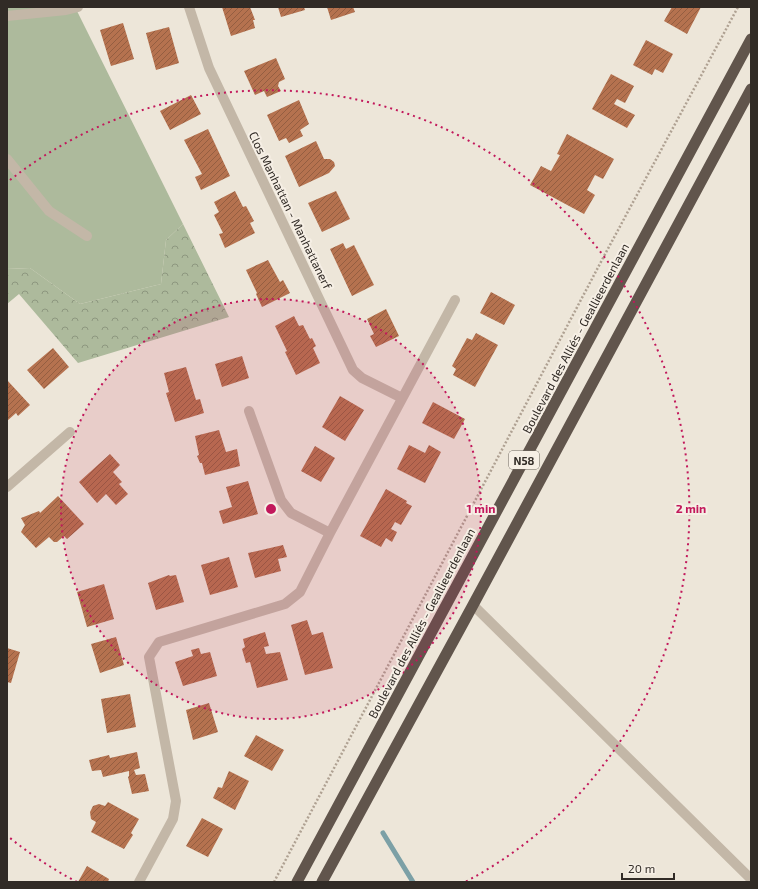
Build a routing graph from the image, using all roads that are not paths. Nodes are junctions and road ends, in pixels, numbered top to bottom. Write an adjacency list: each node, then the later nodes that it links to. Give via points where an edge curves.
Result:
1 (78, 7): 3 (street)
2 (189, 7): 9 (street, Clos Manhattan - Manhattanerf, via 209,68 353,370 362,378)
3 (7, 16)
4 (751, 39): 17 (highway, Boulevard des Alliés - Geallieerdenlaan / N58)
5 (751, 89): 14 (highway, N58)
6 (7, 159): 7 (street, via 49,210)
7 (87, 236)
8 (455, 300): 9 (street)
9 (402, 398): 13 (street)
10 (249, 411): 13 (street, via 281,500 291,513)
11 (70, 432): 12 (street)
12 (7, 487)
13 (330, 533): 16 (street, via 300,592 285,604 159,642 149,657 176,800 173,819)
14 (473, 605): 15 (street); 18 (highway, N58)
15 (751, 879)
16 (139, 882)
17 (296, 882)
18 (322, 882)

